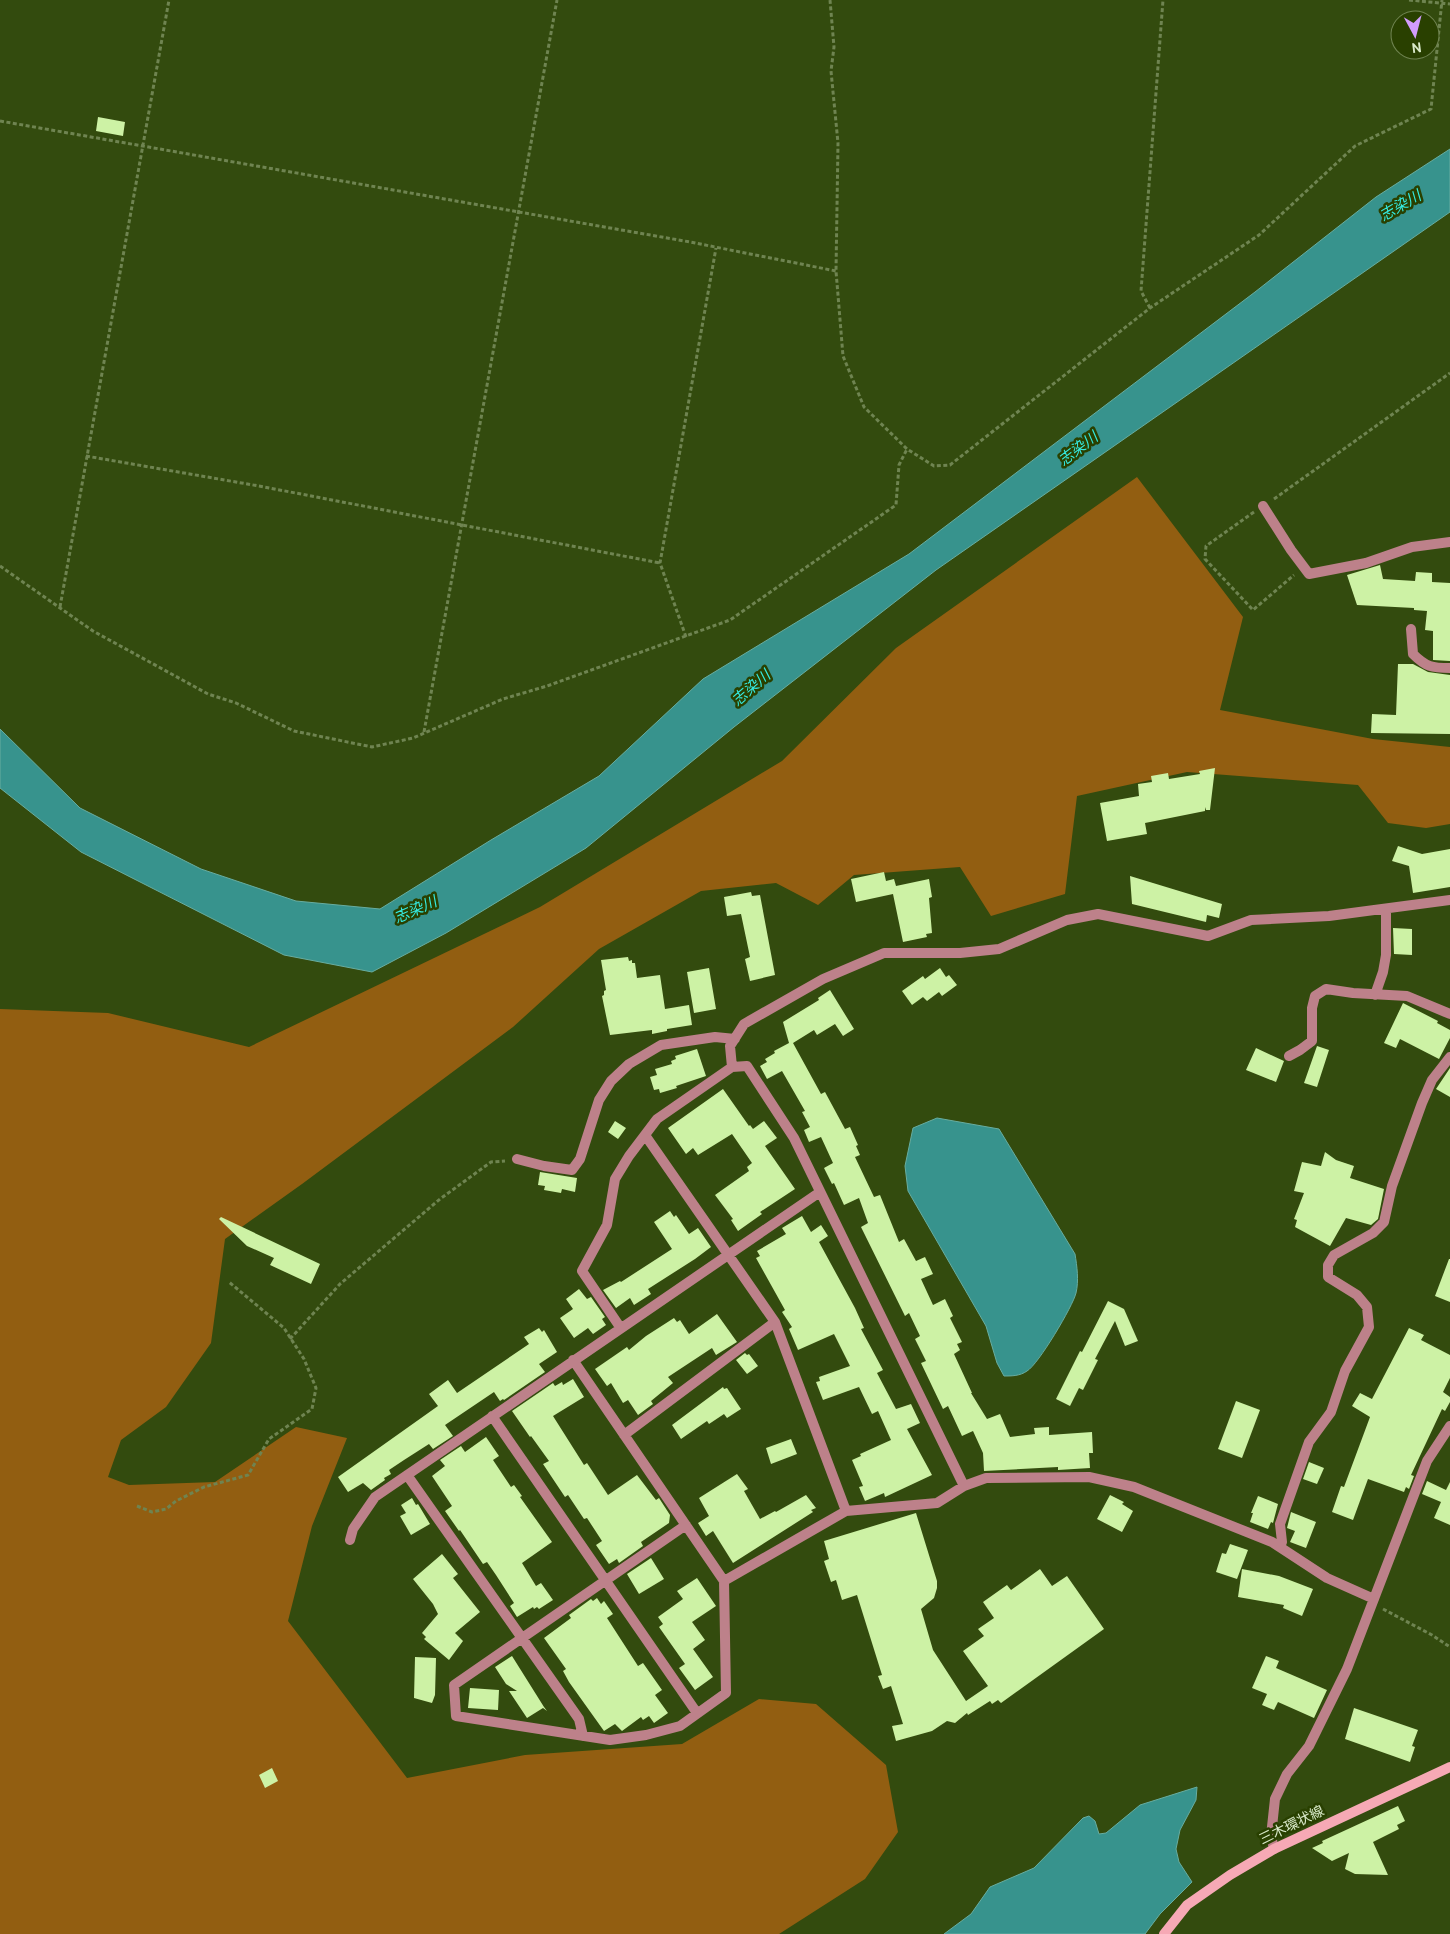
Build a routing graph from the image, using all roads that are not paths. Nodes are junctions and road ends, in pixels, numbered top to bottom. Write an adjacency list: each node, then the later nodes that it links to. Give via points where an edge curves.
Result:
1 (1263, 506): 2 (street, via 1309,574 1366,563 1412,547)
2 (1450, 542)
3 (1411, 629): 4 (street, via 1413,654 1434,668)
4 (1450, 668)
5 (1450, 900): 6 (street)
6 (1386, 909): 7 (street, via 1386,955); 9 (street, via 1251,920 1208,936 1098,914 1067,920 999,949 960,953 884,953 823,979 744,1024)
7 (1375, 995): 8 (street, via 1407,996); 10 (street, via 1326,988 1315,996 1312,1040)
8 (1450, 1014)
9 (735, 1039): 12 (street, via 730,1046); 14 (street, via 715,1037 661,1045 629,1064 611,1081 599,1100 580,1159 572,1170)
10 (1290, 1056)
11 (1450, 1057): 28 (street, via 1432,1080 1422,1103 1392,1186 1384,1222 1374,1233 1334,1255 1328,1265 1328,1276 1358,1295 1367,1307 1369,1327 1345,1371 1331,1412 1309,1442 1280,1524)
12 (732, 1067): 13 (street, via 657,1119); 15 (street, via 747,1066 794,1138)
13 (645, 1135): 16 (street); 18 (street, via 615,1179 606,1225 582,1271)
14 (517, 1159)
15 (820, 1192): 16 (street); 24 (street)
16 (728, 1254): 17 (street); 18 (street)
17 (775, 1322): 22 (street); 25 (street)
18 (620, 1327): 19 (street)
19 (574, 1360): 20 (street); 22 (street)
20 (492, 1416): 23 (street); 29 (street)
21 (1450, 1426): 31 (street, via 1428,1461)
22 (624, 1435): 26 (street)
23 (407, 1475): 27 (street, via 375,1497 353,1529); 32 (street)
24 (964, 1486): 25 (street, via 937,1503); 28 (street, via 986,1478 1089,1477 1134,1487)
25 (846, 1511): 30 (street)
26 (686, 1525): 29 (street); 30 (street)
27 (350, 1540)
28 (1280, 1547): 31 (street, via 1327,1578)
29 (605, 1580): 32 (street); 33 (street)
30 (724, 1581): 33 (street, via 726,1693)
31 (1373, 1601): 36 (street, via 1347,1669 1309,1746 1286,1774 1274,1799 1271,1836)
32 (522, 1638): 34 (street, via 579,1719); 34 (street, via 454,1685 456,1716)
33 (697, 1713): 34 (street, via 680,1726 646,1735 610,1740)
34 (583, 1736)
35 (1450, 1766): 36 (main road, 三木環状線)
36 (1274, 1849): 37 (main road, 三木環状線, via 1187,1905)
37 (1164, 1934)

